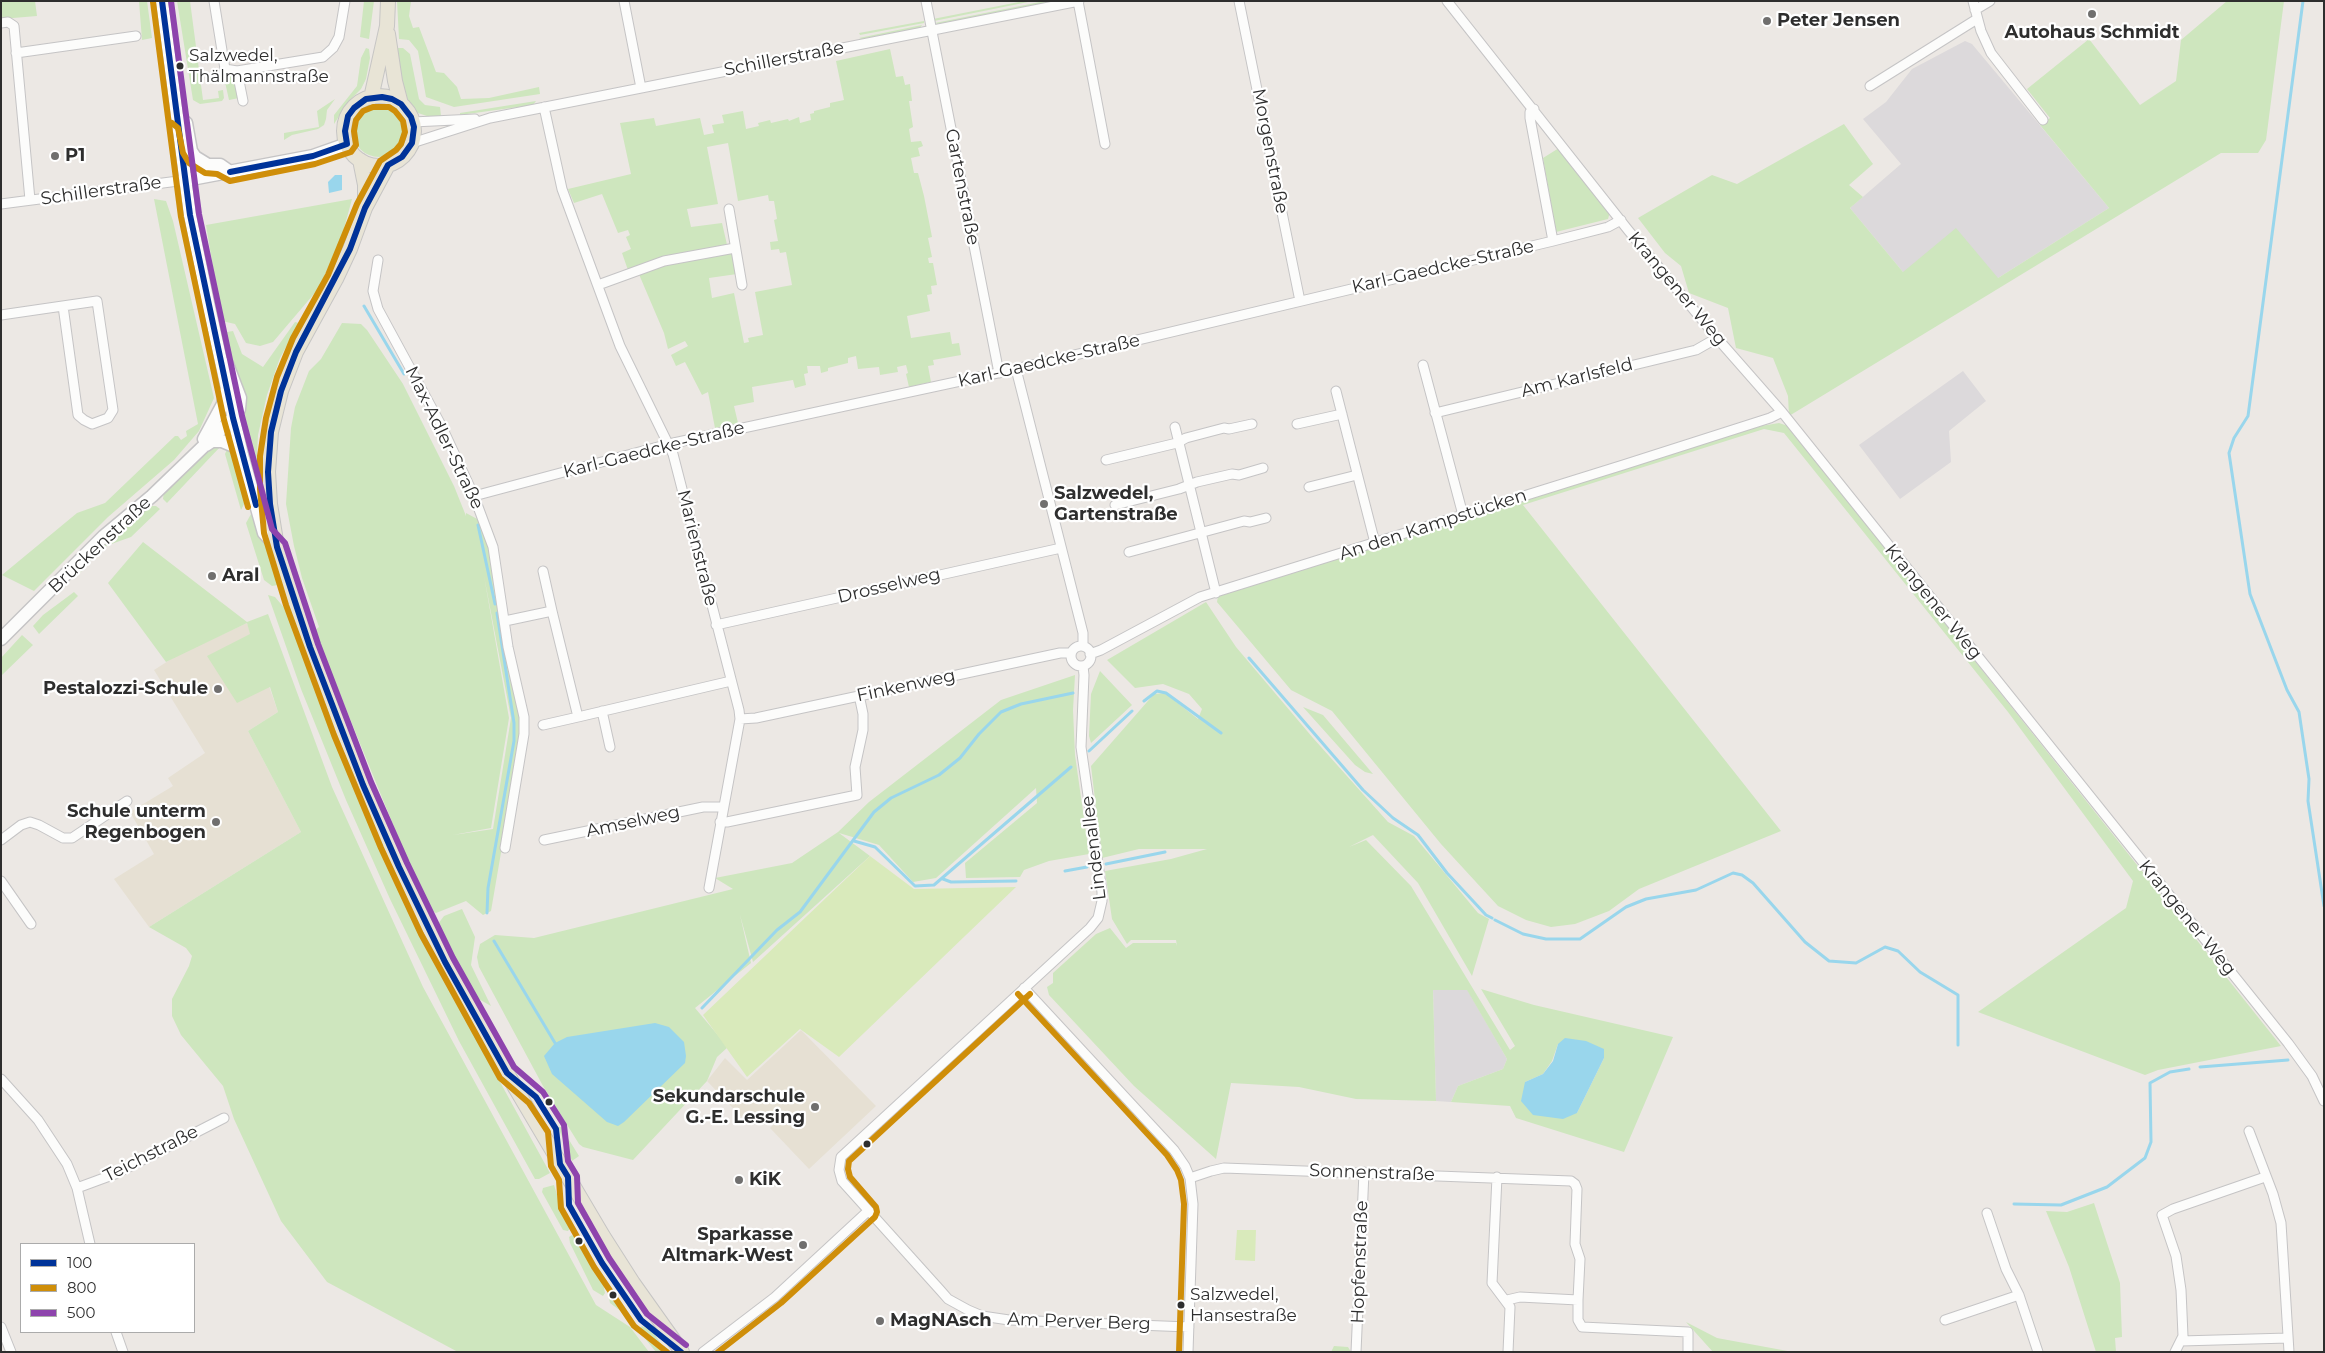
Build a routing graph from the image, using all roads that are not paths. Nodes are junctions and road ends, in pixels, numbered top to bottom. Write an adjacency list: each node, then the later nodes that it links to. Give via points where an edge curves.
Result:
1 (162, 1): 25 (main road)
2 (214, 1): 17 (street, via 226,69)
3 (345, 1): 17 (street, via 339,37 334,48 323,57)
4 (388, 1): 13 (main road)
5 (624, 1): 19 (street)
6 (926, 1): 14 (street, Gartenstraße)
7 (1078, 1): 14 (street, Schillerstraße); 31 (street, Schillerstraße)
8 (1240, 1): 46 (street, Morgenstraße)
9 (1447, 1): 24 (street, Krangener Weg)
10 (1990, 1): 11 (street)
11 (1975, 10): 18 (street); 27 (street, via 1980,32 1992,53)
12 (1, 23): 16 (street, via 12,23)
13 (387, 26): 20 (main road); 22 (main road, via 394,80)
14 (932, 30): 19 (street, Schillerstraße); 53 (street, Gartenstraße)
15 (136, 36): 16 (street)
16 (16, 53): 36 (street)
17 (237, 72): 21 (street)
18 (1870, 86)
19 (641, 88): 23 (street, Schillerstraße)
20 (371, 98): 22 (main road, via 387,98); 30 (main road, via 357,104 348,116 344,131)
21 (243, 101)
22 (401, 104): 28 (main road)
23 (544, 108): 26 (street, Schillerstraße); 44 (street, Marienstraße, via 562,189)
24 (1534, 109): 40 (street, Krangener Weg); 41 (street, via 1530,118)
25 (177, 116): 34 (main road, via 186,123 195,158 208,165 220,165); 35 (main road)
26 (490, 118): 28 (street, Schillerstraße); 29 (street, Schillerstraße)
27 (2043, 120)
28 (412, 122): 29 (main road)
29 (412, 143): 33 (main road, via 402,157)
30 (347, 144): 32 (main road); 34 (main road, Schillerstraße, via 313,156)
31 (1105, 144)
32 (360, 160): 33 (main road, via 373,165); 38 (main road)
33 (388, 165): 38 (main road)
34 (230, 172): 35 (main road, Schillerstraße)
35 (186, 180): 36 (street, Schillerstraße); 50 (main road, via 203,279)
36 (30, 200): 37 (street, Schillerstraße)
37 (1, 204)
38 (365, 208): 78 (main road, via 336,279 290,364 276,412 268,472)
39 (728, 209): 42 (street)
40 (1621, 220): 41 (street, Karl-Gaedcke-Straße, via 1608,227); 49 (street, Krangener Weg)
41 (1553, 241): 46 (street, Karl-Gaedcke-Straße)
42 (735, 248): 44 (street, via 664,261); 45 (street)
43 (378, 260): 72 (street, Max-Adler-Straße, via 373,291 378,310 441,425)
44 (598, 285): 64 (street, Marienstraße, via 623,352)
45 (742, 285)
46 (1300, 301): 52 (street, Karl-Gaedcke-Straße)
47 (63, 306): 47 (street, via 97,301 113,410 108,418 92,424 78,414); 48 (street)
48 (1, 315)
49 (1717, 338): 56 (street, Krangener Weg); 57 (street, Am Karlsfeld, via 1696,350)
50 (220, 351): 54 (main road); 59 (main road, via 240,398 239,409)
51 (1423, 365): 57 (street)
52 (1016, 370): 53 (street, Karl-Gaedcke-Straße); 79 (street)
53 (999, 373): 64 (street, Karl-Gaedcke-Straße)
54 (226, 388): 59 (main road); 65 (main road, Brückenstraße, via 224,404)
55 (1336, 392): 58 (street)
56 (1782, 412): 74 (street, An den Kampstücken); 109 (street, Krangener Weg, via 2288,1043 2312,1076)
57 (1435, 413): 74 (street)
58 (1342, 414): 61 (street); 69 (street)
59 (231, 420): 65 (main road, Brückenstraße); 66 (main road)
60 (1252, 424): 63 (street, via 1186,438)
61 (1297, 424)
62 (1175, 427): 63 (street)
63 (1177, 443): 67 (street); 70 (street)
64 (669, 444): 72 (street, Karl-Gaedcke-Straße); 85 (street, Marienstraße)
65 (198, 449): 66 (main road, via 218,440 234,446); 86 (main road, Brückenstraße, via 156,492 109,531)
66 (242, 455): 78 (main road, via 264,532)
67 (1106, 460)
68 (1263, 468): 70 (street)
69 (1357, 475): 71 (street); 77 (street)
70 (1188, 485): 73 (street); 76 (street)
71 (1309, 487)
72 (474, 496): 84 (street, Max-Adler-Straße, via 493,547)
73 (1115, 505)
74 (1463, 515): 77 (street, An den Kampstücken)
75 (1266, 518): 76 (street)
76 (1200, 533): 80 (street); 82 (street)
77 (1376, 543): 82 (street, An den Kampstücken)
78 (277, 547): 132 (main road, via 310,647 363,785 445,962 608,1244)
79 (1061, 548): 85 (street, Drosselweg); 87 (street, via 1083,633)
80 (1129, 552)
81 (543, 571): 83 (street)
82 (1216, 593): 89 (street, An den Kampstücken, via 1192,601)
83 (552, 611): 84 (street); 94 (street)
84 (505, 621): 103 (street, Max-Adler-Straße, via 524,717 524,734)
85 (716, 625): 91 (street, Marienstraße)
86 (1, 639)
87 (1083, 646): 88 (street); 89 (street)
88 (1071, 653): 90 (street, via 1074,664); 92 (street, Finkenweg)
89 (1090, 654): 90 (street, via 1090,661)
90 (1083, 666): 107 (street, Lindenallee, via 1081,747 1102,892 1101,908 1090,928)
91 (731, 681): 93 (street); 95 (street, Marienstraße)
92 (859, 696): 95 (street, Finkenweg); 100 (street, via 863,722 855,767 857,795)
93 (602, 711): 94 (street); 97 (street)
94 (578, 717): 96 (street)
95 (740, 719): 99 (street, Marienstraße)
96 (543, 725)
97 (610, 747)
98 (126, 801): 101 (street, via 72,838 63,838 30,822)
99 (722, 807): 100 (street, Marienstraße); 102 (street, Amselweg, via 703,807)
100 (720, 822): 105 (street, Marienstraße)
101 (1, 840)
102 (544, 840)
103 (505, 848)
104 (1, 881): 106 (street)
105 (709, 888)
106 (31, 924)
107 (1024, 988): 112 (street, Lindenallee); 115 (street, via 1174,1150)
108 (1, 1079): 117 (street, via 54,1141)
109 (2324, 1101)
110 (224, 1118): 117 (street, Teichstraße, via 115,1174)
111 (2249, 1131): 114 (street)
112 (841, 1157): 118 (street, Am Perver Berg, via 839,1170 842,1181)
113 (1364, 1172): 115 (street, Sonnenstraße, via 1224,1168); 116 (street, Sonnenstraße); 135 (street, Hopfenstraße)
114 (2265, 1177): 128 (street, via 2273,1194 2282,1231); 129 (street, via 2162,1215 2180,1279 2184,1334)
115 (1190, 1178): 126 (street, via 1193,1204)
116 (1497, 1178): 122 (street, via 1492,1284); 123 (street, Sonnenstraße, via 1576,1184 1575,1244 1580,1259)
117 (78, 1188): 120 (street)
118 (868, 1211): 126 (street, Am Perver Berg, via 948,1299 982,1316 1009,1320); 133 (street, via 775,1298)
119 (1987, 1213): 121 (street, via 2006,1269)
120 (90, 1243)
121 (2019, 1295): 124 (street); 138 (street)
122 (1507, 1300): 123 (street, via 1520,1297); 136 (street, via 1510,1307)
123 (1578, 1300): 137 (street, via 1579,1324 1582,1327 1688,1332)
124 (1945, 1320)
125 (1, 1327): 130 (street)
126 (1189, 1327): 134 (street)
127 (116, 1333): 131 (street)
128 (2288, 1338): 129 (street); 140 (street)
129 (2181, 1341): 139 (street)
130 (10, 1352)
131 (123, 1352)
132 (682, 1352)
133 (703, 1352)
134 (1188, 1352)
135 (1356, 1352)
136 (1508, 1352)
137 (1688, 1352)
138 (2038, 1352)
139 (2175, 1352)
140 (2289, 1352)

